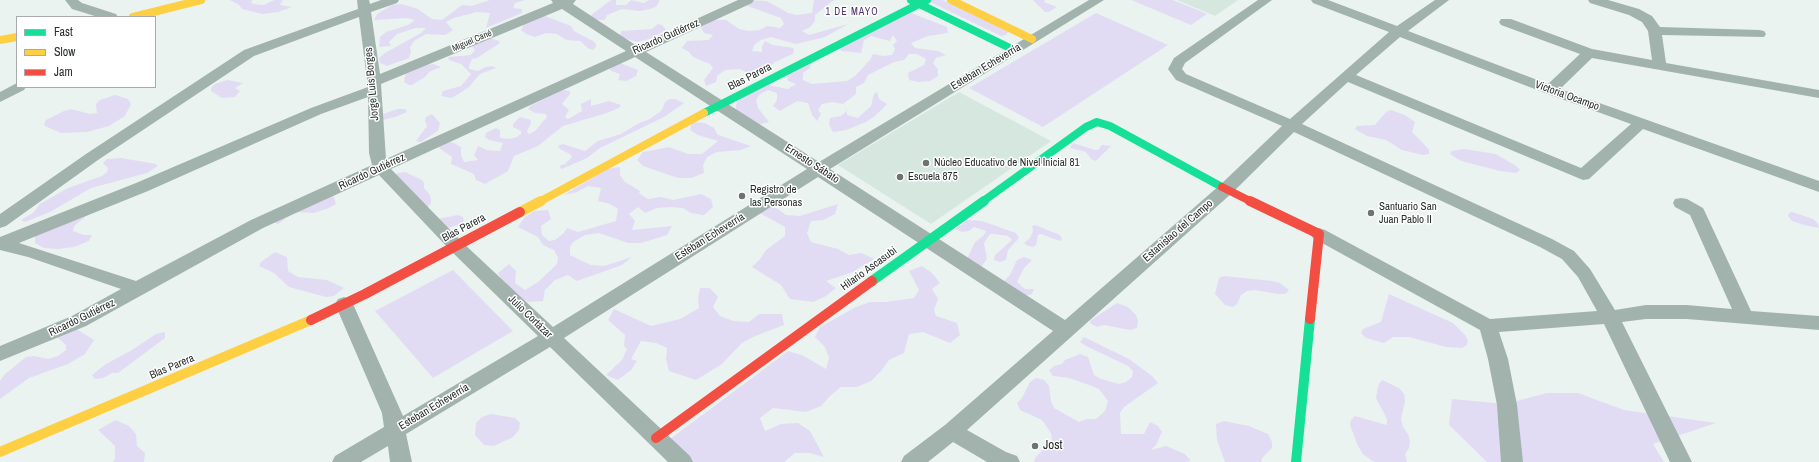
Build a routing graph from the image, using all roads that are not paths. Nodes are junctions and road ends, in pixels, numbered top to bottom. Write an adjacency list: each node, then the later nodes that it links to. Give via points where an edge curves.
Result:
1 (71, 0): 15 (street, via 77,6)
2 (202, 0): 14 (street)
3 (393, 0): 13 (street)
4 (748, 0): 25 (street, Ricardo Gutiérrez)
5 (951, 0): 23 (street)
6 (1098, 0): 23 (street, Esteban Echeverría)
7 (1266, 0): 37 (street, via 1179,62 1175,69 1182,77)
8 (1317, 0): 19 (street, Victoria Ocampo)
9 (1443, 0): 19 (street, Estanislao del Campo)
10 (1594, 0): 20 (street, via 1634,12 1647,19)
11 (564, 1): 25 (street, Ernesto Sábato); 30 (street, Miguel Cané)
12 (919, 1): 26 (street); 35 (street, Blas Parera)
13 (363, 5): 30 (street, Jorge Luis Borges); 43 (street, via 248,53)
14 (173, 8): 16 (street); 17 (street)
15 (108, 16)
16 (137, 16)
17 (154, 16)
18 (1506, 22): 27 (street)
19 (1399, 31): 29 (street, Estanislao del Campo); 32 (street, Victoria Ocampo)
20 (1655, 31): 21 (street); 28 (street)
21 (1759, 34)
22 (16, 37): 24 (street)
23 (1032, 39): 26 (street, Esteban Echeverría)
24 (0, 40)
25 (637, 50): 35 (street, Ernesto Sábato); 38 (street, Ricardo Gutiérrez)
26 (1014, 50): 39 (street, Esteban Echeverría)
27 (1589, 53): 28 (street); 32 (street)
28 (1660, 65): 33 (street)
29 (1346, 76): 36 (street, via 1583,175); 37 (street, Estanislao del Campo)
30 (374, 85): 38 (street, Jorge Luis Borges, via 377,153); 46 (street, Miguel Cané, via 142,187)
31 (17, 88): 34 (street)
32 (1550, 90): 36 (street, Victoria Ocampo)
33 (1819, 94)
34 (0, 98)
35 (720, 105): 39 (street, Ernesto Sábato); 47 (street, Blas Parera)
36 (1642, 123): 40 (street, Victoria Ocampo)
37 (1292, 125): 41 (street, Estanislao del Campo); 50 (street, via 1568,255 1584,273)
38 (381, 168): 47 (street, Julio Cortázar); 48 (street, Ricardo Gutiérrez, via 230,238)
39 (819, 169): 45 (street, Ernesto Sábato); 55 (street, Esteban Echeverría)
40 (1819, 187)
41 (1226, 189): 44 (street); 45 (street, Hilario Ascasubi, via 1110,126 1097,122 1086,127); 54 (street, Estanislao del Campo)
42 (1681, 203): 51 (street, via 1697,212)
43 (0, 222)
44 (1320, 234): 53 (street); 66 (street)
45 (929, 240): 54 (street, Ernesto Sábato); 59 (street, Hilario Ascasubi)
46 (0, 244): 48 (street, via 32,252)
47 (456, 246): 49 (street, Blas Parera); 55 (street, Julio Cortázar)
48 (140, 289): 56 (street, Ricardo Gutiérrez, via 79,322)
49 (344, 304): 57 (street, via 392,413); 60 (street, Blas Parera, via 303,324)
50 (1610, 317): 51 (street, via 1646,312 1687,312); 53 (street); 68 (street)
51 (1744, 317): 52 (street)
52 (1819, 323)
53 (1488, 326): 67 (street, via 1498,359 1507,405)
54 (1065, 329): 58 (street, Estanislao del Campo)
55 (551, 337): 57 (street, Esteban Echeverría); 59 (street, Julio Cortázar)
56 (0, 354)
57 (396, 431): 61 (street, Esteban Echeverría); 62 (street)
58 (952, 431): 64 (street, Estanislao del Campo); 65 (street, via 998,458)
59 (656, 438): 63 (street, Julio Cortázar)
60 (0, 452)
61 (343, 462)
62 (401, 462)
63 (682, 462)
64 (912, 462)
65 (1010, 462)
66 (1296, 462)
67 (1512, 462)
68 (1681, 462)

